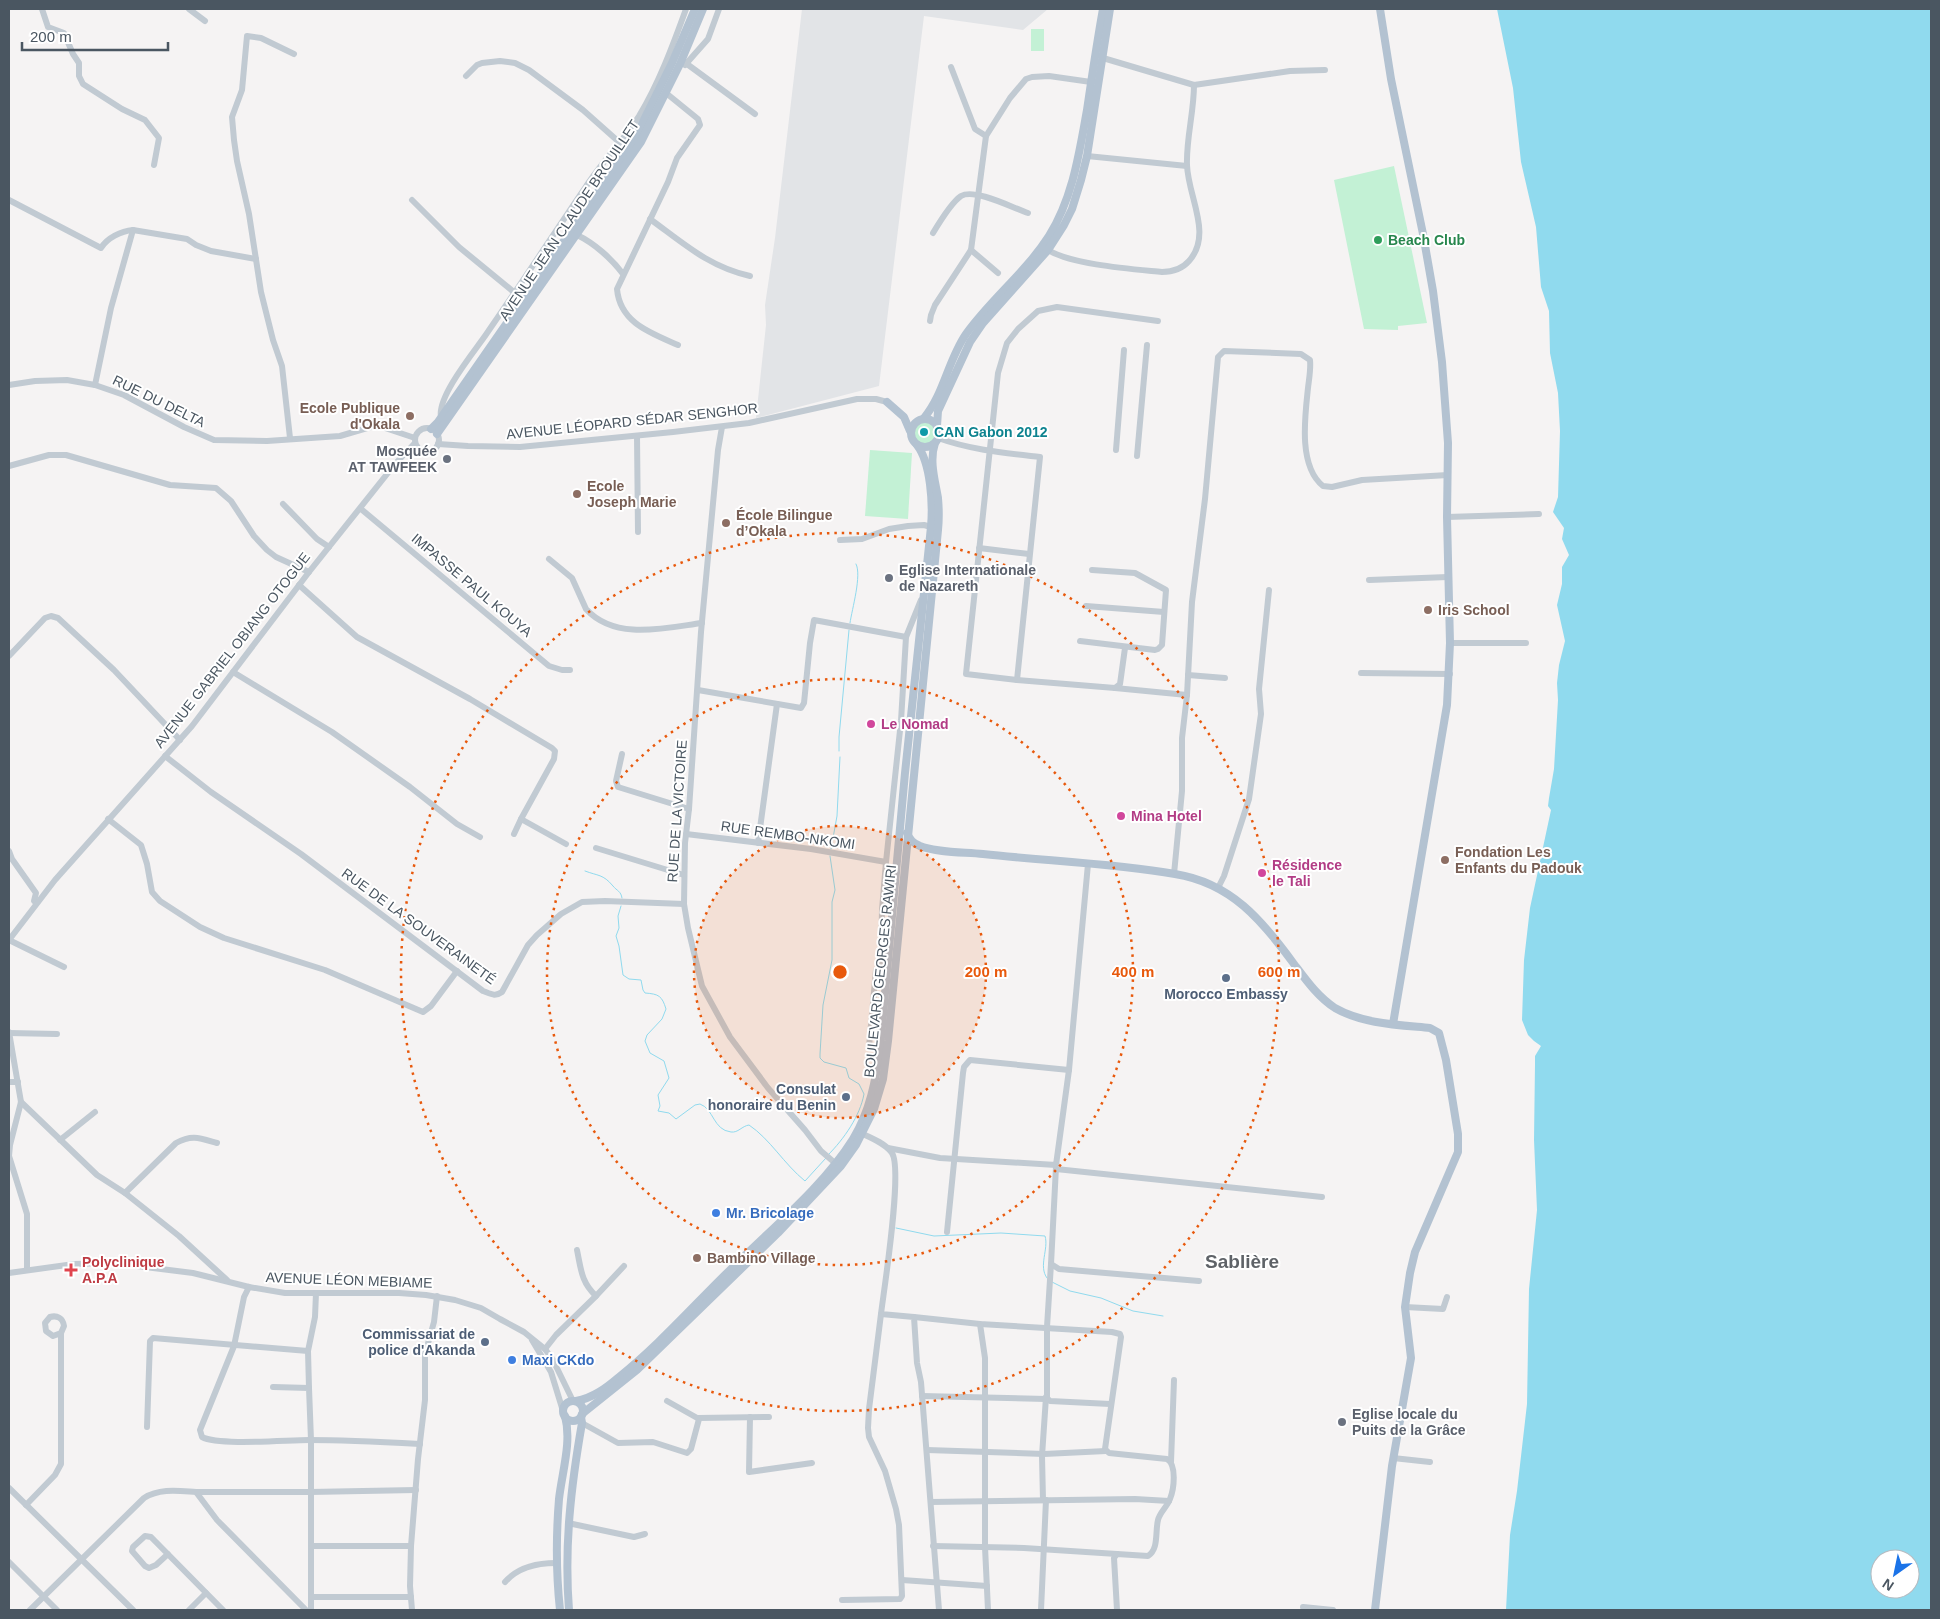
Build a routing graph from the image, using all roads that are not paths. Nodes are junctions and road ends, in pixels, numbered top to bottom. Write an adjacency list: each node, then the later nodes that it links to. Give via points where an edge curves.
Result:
1 (42, 9): 25 (street, via 48,26 64,33 79,63 83,84 145,120 158,134)
2 (189, 9): 10 (street)
3 (686, 9): 23 (street, via 671,51 647,100)
4 (695, 9): 50 (main road, AVENUE JEAN CLAUDE BROUILLET, via 636,136)
5 (703, 9): 15 (main road, AVENUE JEAN CLAUDE BROUILLET)
6 (719, 9): 13 (street, via 708,39)
7 (1103, 9): 18 (main road)
8 (1110, 9): 12 (main road)
9 (1380, 9): 66 (main road, via 1433,290 1442,362)
10 (205, 21)
11 (294, 54): 37 (street, via 261,38 247,36 242,90 232,117)
12 (1103, 58): 19 (street); 24 (main road)
13 (687, 64): 15 (street); 21 (street)
14 (951, 67): 22 (street, via 976,129)
15 (677, 69): 20 (main road, AVENUE JEAN CLAUDE BROUILLET)
16 (1325, 70): 19 (street, via 1290,71)
17 (466, 76): 23 (street, via 482,63 516,62 578,106)
18 (1091, 82): 22 (street, via 1049,76 1026,79); 51 (main road, via 1075,175 1061,214 1038,251 965,336 933,406)
19 (1194, 86): 26 (street)
20 (666, 93): 31 (street, via 700,123 677,158); 34 (main road, AVENUE JEAN CLAUDE BROUILLET, via 641,142)
21 (755, 114)
22 (986, 136): 27 (street)
23 (619, 142): 41 (street)
24 (1087, 156): 26 (street); 36 (main road, via 1076,200)
25 (154, 164)
26 (1187, 166): 36 (street, via 1200,241 1190,260 1180,268 1168,272 1135,269 1072,259)
27 (978, 194): 30 (street); 33 (street, via 958,198); 35 (street)
28 (9, 200): 32 (street, via 101,248 105,242 126,230)
29 (412, 200): 41 (street, via 459,246)
30 (1028, 213)
31 (650, 219): 39 (street); 40 (street, via 717,265)
32 (133, 230): 37 (street, via 187,239 211,251); 48 (street, via 111,308)
33 (932, 233)
34 (577, 235): 39 (street); 54 (main road, AVENUE JEAN CLAUDE BROUILLET)
35 (971, 250): 38 (street); 42 (street, via 935,305)
36 (1048, 250): 52 (main road, via 970,342 938,411)
37 (256, 259): 57 (street, via 268,320 282,366)
38 (998, 273)
39 (623, 274): 44 (street, via 617,289 629,317 638,326)
40 (750, 276)
41 (515, 293): 50 (street, via 452,384 440,409)
42 (930, 321)
43 (1158, 321): 63 (street, via 1057,307 1038,311 1007,342 998,373)
44 (678, 345)
45 (1147, 345): 64 (street)
46 (1124, 350): 62 (street)
47 (9, 385): 48 (street, RUE DU DELTA, via 50,380)
48 (95, 385): 57 (street, RUE DU DELTA, via 124,395 184,428 214,440)
49 (887, 402): 51 (main road); 53 (street, AVENUE LÉOPARD SÉDAR SENGHOR, via 857,398); 55 (main road, via 904,417)
50 (441, 417): 54 (main road, AVENUE JEAN CLAUDE BROUILLET)
51 (922, 419): 52 (main road, via 932,420); 55 (main road)
52 (937, 426): 59 (main road)
53 (722, 427): 56 (street, AVENUE LÉOPARD SÉDAR SENGHOR); 87 (street, RUE DE LA VICTOIRE)
54 (434, 431): 58 (street, via 422,429); 60 (street)
55 (910, 431): 61 (main road)
56 (637, 436): 60 (street, AVENUE LÉOPARD SÉDAR SENGHOR, via 515,447); 72 (street)
57 (290, 438): 58 (street, RUE DU DELTA, via 340,436 374,426)
58 (415, 441): 60 (street, via 425,451); 68 (street, AVENUE GABRIEL OBIANG OTOGUE)
59 (937, 441): 61 (main road, via 926,447); 63 (street); 111 (main road, BOULEVARD GEORGES RAWIRI, via 932,462 939,507 938,525)
60 (438, 444)
61 (917, 445): 71 (main road, BOULEVARD GEORGES RAWIRI, via 927,470)
62 (1116, 450)
63 (990, 451): 75 (street); 76 (street, via 1040,457)
64 (1137, 456)
65 (9, 466): 79 (street, via 66,455 170,485 216,488 231,501 267,550)
66 (1448, 475): 70 (main road); 98 (street, via 1362,480 1323,486 1314,475 1307,451 1305,423 1310,360 1301,354 1220,353 1194,583)
67 (283, 504): 74 (street)
68 (361, 509): 74 (street, AVENUE GABRIEL OBIANG OTOGUE); 94 (street, IMPASSE PAUL KOUYA, via 550,666)
69 (1539, 514): 70 (street)
70 (1447, 517): 80 (main road)
71 (931, 527): 73 (street, via 908,526 888,529 862,539); 84 (main road, BOULEVARD GEORGES RAWIRI)
72 (638, 532)
73 (840, 540)
74 (329, 547): 79 (street, AVENUE GABRIEL OBIANG OTOGUE)
75 (979, 548): 76 (street); 100 (street, via 966,674)
76 (1029, 554): 100 (street)
77 (549, 560): 87 (street, via 572,578 586,609 614,627 653,629)
78 (1092, 570): 86 (street, via 1136,573 1156,583 1167,592)
79 (309, 572): 82 (street, AVENUE GABRIEL OBIANG OTOGUE)
80 (1448, 577): 81 (street); 90 (main road)
81 (1369, 580)
82 (299, 585): 95 (street, AVENUE GABRIEL OBIANG OTOGUE); 109 (street, via 357,637 470,699 555,751 554,759)
83 (1269, 590): 125 (street, via 1259,689 1261,714 1249,798)
84 (925, 592): 88 (street); 132 (main road, BOULEVARD GEORGES RAWIRI)
85 (1086, 606): 86 (street)
86 (1164, 612): 92 (street, via 1161,647 1155,650)
87 (702, 623): 102 (street, RUE DE LA VICTOIRE)
88 (906, 637): 104 (street, via 814,620 803,706); 121 (street)
89 (1080, 641): 92 (street)
90 (1450, 642): 91 (street); 97 (main road)
91 (1526, 643)
92 (1125, 648): 101 (street, via 1120,684)
93 (9, 656): 105 (street, via 45,618 58,618 114,670)
94 (570, 670)
95 (234, 672): 105 (street, AVENUE GABRIEL OBIANG OTOGUE); 114 (street, via 332,732)
96 (1361, 674): 97 (street)
97 (1450, 674): 133 (main road, via 1448,705)
98 (1188, 675): 99 (street); 103 (street)
99 (1225, 678)
100 (1017, 680): 101 (street)
101 (1115, 688): 103 (street)
102 (698, 690): 104 (street); 108 (street, RUE DE LA VICTOIRE)
103 (1187, 695): 123 (street)
104 (777, 704): 116 (street)
105 (180, 740): 107 (street, AVENUE GABRIEL OBIANG OTOGUE)
106 (622, 754): 108 (street, via 616,781 618,787)
107 (165, 756): 110 (street, AVENUE GABRIEL OBIANG OTOGUE); 131 (street, RUE DE LA SOUVERAINETÉ)
108 (689, 809): 113 (street, RUE DE LA VICTOIRE)
109 (521, 818): 112 (street); 115 (street)
110 (108, 819): 126 (street, AVENUE GABRIEL OBIANG OTOGUE); 131 (street, via 141,844 155,896 208,932 325,970 423,1012)
111 (907, 833): 117 (main road, via 911,841); 120 (main road, BOULEVARD GEORGES RAWIRI)
112 (514, 834)
113 (686, 834): 116 (street, RUE REMBO-NKOMI); 124 (street, RUE DE LA VICTOIRE)
114 (480, 838)
115 (566, 844)
116 (758, 844): 121 (street, RUE REMBO-NKOMI)
117 (921, 846): 120 (main road, via 911,849); 122 (main road)
118 (596, 848): 124 (street)
119 (9, 851): 126 (street, via 36,893)
120 (905, 856): 143 (main road, BOULEVARD GEORGES RAWIRI, via 884,1068 877,1100)
121 (886, 862): 129 (street)
122 (1088, 864): 123 (main road); 137 (street)
123 (1174, 874): 125 (main road, via 1200,879)
124 (684, 875): 127 (street, RUE DE LA VICTOIRE)
125 (1218, 888): 133 (main road, via 1261,921 1328,1003 1358,1018)
126 (36, 903): 128 (street, AVENUE GABRIEL OBIANG OTOGUE)
127 (684, 904): 131 (street, RUE DE LA SOUVERAINETÉ, via 582,902 561,914 537,935 528,945 508,984 497,995 483,991); 147 (street, RUE DE LA VICTOIRE, via 700,980 714,1009 749,1064)
128 (9, 940): 130 (street)
129 (882, 964): 132 (street); 136 (street, via 876,970)
130 (64, 967)
131 (457, 971)
132 (886, 976): 147 (main road, BOULEVARD GEORGES RAWIRI, via 878,1063 871,1096 856,1134)
133 (1393, 1024): 165 (main road, via 1430,1028 1439,1033 1458,1144 1456,1160 1414,1256)
134 (9, 1032): 135 (street); 139 (street)
135 (57, 1034)
136 (869, 1047)
137 (1069, 1070): 148 (street, via 966,1062); 149 (street)
138 (9, 1082): 139 (street)
139 (18, 1082): 140 (street)
140 (20, 1102): 142 (street); 144 (street)
141 (95, 1112): 144 (street)
142 (12, 1122): 156 (street, via 9,1156 27,1214)
143 (863, 1134): 146 (street); 187 (main road, BOULEVARD GEORGES RAWIRI, via 832,1177 778,1233 637,1370)
144 (60, 1140): 150 (street, via 97,1175)
145 (218, 1143): 150 (street, via 194,1137 176,1143)
146 (888, 1148): 148 (street); 166 (street, via 894,1156 894,1205)
147 (830, 1159): 181 (main road, BOULEVARD GEORGES RAWIRI, via 781,1221 632,1366 599,1392)
148 (955, 1159): 149 (street); 152 (street)
149 (1056, 1167): 151 (street); 154 (street)
150 (125, 1193): 158 (street, via 184,1240)
151 (1322, 1197)
152 (947, 1232)
153 (577, 1250): 163 (street, via 583,1280)
154 (1051, 1264): 159 (street, via 1059,1269); 169 (street)
155 (624, 1266): 163 (street)
156 (27, 1270): 157 (street, AVENUE LÉON MEBIAME); 158 (street, AVENUE LÉON MEBIAME, via 106,1263 178,1271)
157 (9, 1273)
158 (228, 1281): 160 (street, AVENUE LÉON MEBIAME)
159 (1199, 1281)
160 (249, 1287): 161 (street, AVENUE LÉON MEBIAME, via 284,1293); 172 (street)
161 (316, 1293): 162 (street, AVENUE LÉON MEBIAME, via 398,1292); 174 (street, via 314,1326)
162 (437, 1296): 171 (street, AVENUE LÉON MEBIAME, via 480,1308); 191 (street, via 425,1354 425,1400)
163 (596, 1296): 173 (street)
164 (1447, 1297): 165 (street, via 1443,1309)
165 (1405, 1307): 196 (main road, via 1411,1358)
166 (880, 1314): 167 (street); 221 (street, via 868,1428 896,1509)
167 (914, 1317): 168 (street); 178 (street)
168 (980, 1324): 169 (street); 180 (street, via 985,1358)
169 (1046, 1327): 179 (street); 183 (street, via 1120,1334)
170 (61, 1333): 208 (street, via 61,1464 55,1475)
171 (532, 1339): 173 (street, AVENUE LÉON MEBIAME); 184 (street, via 548,1365)
172 (234, 1346): 174 (street); 189 (street, via 151,1339); 190 (street, via 200,1434 209,1439 232,1441)
173 (545, 1349): 181 (street)
174 (308, 1351): 177 (street)
175 (1174, 1380): 197 (street)
176 (273, 1387): 177 (street)
177 (309, 1388): 190 (street)
178 (922, 1396): 180 (street); 192 (street)
179 (1046, 1397): 180 (street); 183 (street, via 1050,1401); 195 (street)
180 (984, 1399): 194 (street)
181 (575, 1401): 184 (main road, via 566,1404); 187 (main road, via 582,1406)
182 (667, 1402): 188 (street)
183 (1110, 1404): 193 (street)
184 (564, 1413): 187 (main road, via 571,1420); 220 (main road, via 568,1434)
185 (750, 1417): 186 (street); 188 (street); 199 (street, via 749,1472)
186 (769, 1417)
187 (582, 1418): 188 (street, via 618,1443 653,1442 687,1453 691,1449); 209 (main road)
188 (698, 1418)
189 (147, 1427)
190 (311, 1440): 191 (street); 203 (street)
191 (420, 1444): 201 (street)
192 (927, 1450): 194 (street); 207 (street)
193 (1106, 1451): 195 (street); 197 (street)
194 (984, 1453): 195 (street); 205 (street)
195 (1042, 1454): 204 (street)
196 (1393, 1458): 198 (street); 246 (main road)
197 (1171, 1462): 206 (street)
198 (1430, 1462)
199 (812, 1464)
200 (9, 1488): 208 (street)
201 (416, 1490): 203 (street); 212 (street)
202 (196, 1492): 203 (street); 218 (street, via 171,1491 149,1495); 236 (street, via 218,1520)
203 (310, 1492): 211 (street)
204 (1045, 1500): 205 (street); 206 (street); 215 (street)
205 (985, 1501): 207 (street); 214 (street)
206 (1169, 1501): 217 (street, via 1159,1517 1152,1554)
207 (931, 1502): 213 (street)
208 (26, 1505): 218 (street)
209 (568, 1523): 210 (street, via 634,1537); 240 (main road)
210 (645, 1534)
211 (312, 1546): 212 (street); 227 (street)
212 (411, 1546): 228 (street)
213 (934, 1546): 214 (street); 223 (street)
214 (985, 1547): 215 (street); 224 (street)
215 (1044, 1550): 217 (street); 243 (street)
216 (168, 1554): 216 (street, via 148,1536 142,1538 132,1551 149,1568); 225 (street)
217 (1118, 1554): 244 (street, via 1114,1558)
218 (82, 1560): 226 (street); 233 (street)
219 (9, 1562): 226 (street)
220 (556, 1563): 222 (street, via 518,1570); 239 (main road)
221 (902, 1580): 223 (street); 229 (street, via 900,1598)
222 (505, 1582)
223 (937, 1582): 224 (street); 241 (street)
224 (987, 1586): 242 (street)
225 (206, 1593): 234 (street); 235 (street)
226 (43, 1596): 231 (street); 232 (street)
227 (312, 1597): 228 (street); 237 (street)
228 (410, 1597): 238 (street)
229 (842, 1600)
230 (1304, 1607): 245 (street)
231 (30, 1610)
232 (57, 1610)
233 (132, 1610)
234 (189, 1610)
235 (223, 1610)
236 (306, 1610)
237 (311, 1610)
238 (412, 1610)
239 (560, 1610)
240 (570, 1610)
241 (940, 1610)
242 (988, 1610)
243 (1041, 1610)
244 (1117, 1610)
245 (1333, 1610)
246 (1375, 1610)

